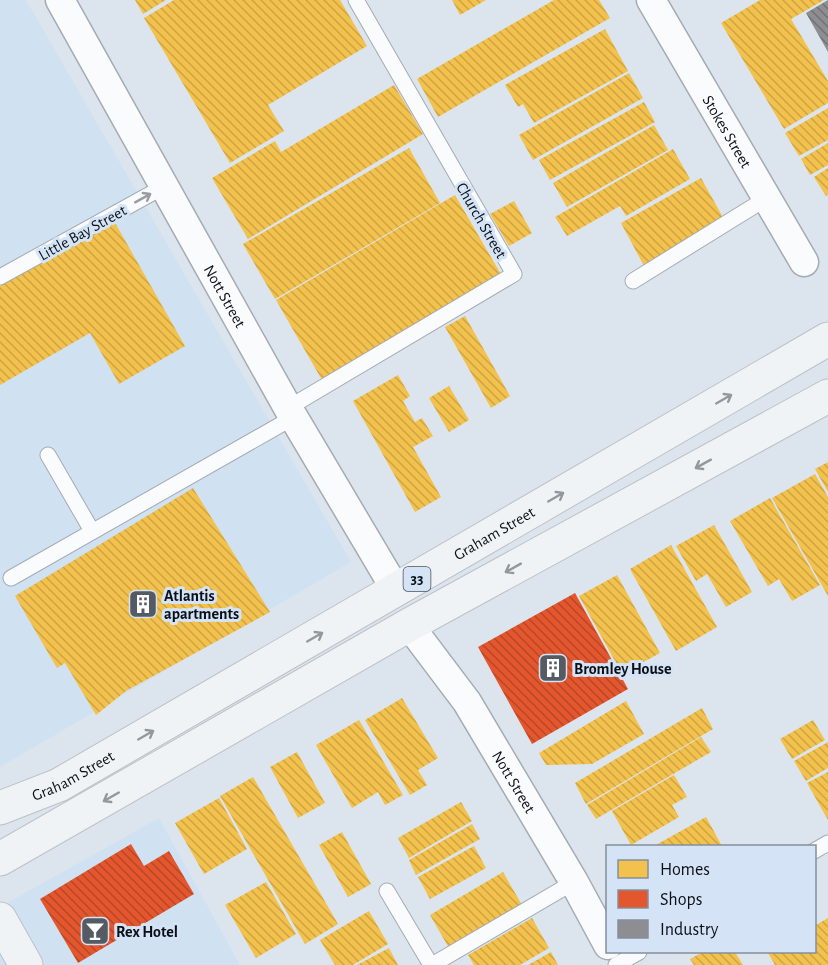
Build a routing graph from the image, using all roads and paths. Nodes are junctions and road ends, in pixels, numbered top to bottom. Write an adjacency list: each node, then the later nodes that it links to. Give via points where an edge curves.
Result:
1 (60, 0): 4 (street, Nott Street)
2 (356, 0): 11 (lane, Church Street, via 514,274)
3 (651, 0): 5 (street, Stokes Street)
4 (163, 187): 7 (lane, Little Bay Street, one-way to 4); 11 (street, Nott Street)
5 (766, 198): 6 (street, Stokes Street); 8 (lane)
6 (804, 262)
7 (0, 277)
8 (633, 281)
9 (828, 339): 15 (main road, Graham Street / 33, one-way to 9)
10 (828, 396): 16 (main road, 33, one-way to 16)
11 (291, 412): 13 (lane); 15 (street, Nott Street)
12 (48, 455): 13 (lane)
13 (92, 531): 14 (lane)
14 (11, 578)
15 (396, 590): 17 (main road, Graham Street / 33, one-way to 15, via 59,785)
16 (409, 625): 18 (main road, 33, one-way to 18); 19 (street, Nott Street, via 467,702)
17 (0, 808)
18 (0, 859)
19 (574, 882): 22 (street, Nott Street); 24 (lane)
20 (387, 891): 24 (lane)
21 (2, 924): 23 (main road)
22 (606, 937)
23 (26, 965)
24 (432, 965)

